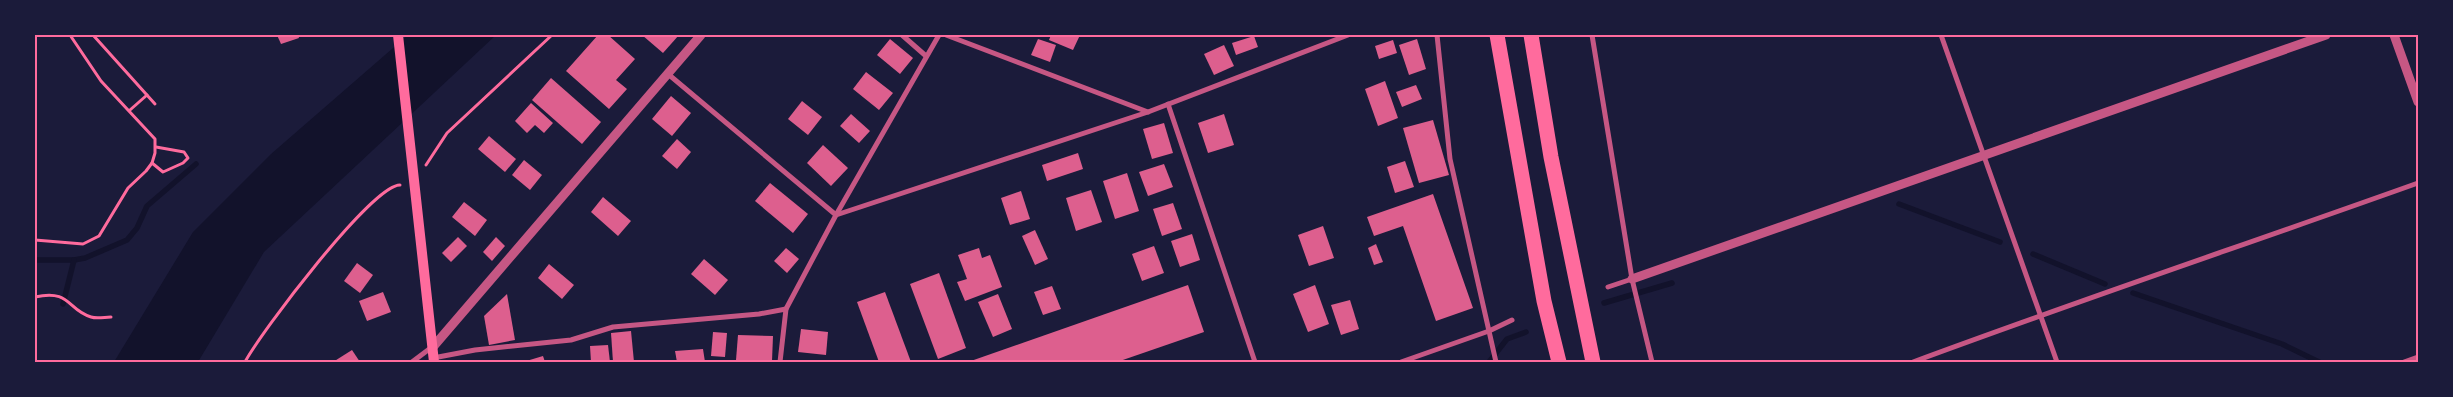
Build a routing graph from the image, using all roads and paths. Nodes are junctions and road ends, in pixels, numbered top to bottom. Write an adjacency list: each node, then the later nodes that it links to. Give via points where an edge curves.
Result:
1 (70, 35): 24 (path, via 101,81)
2 (93, 35): 20 (path)
3 (398, 35): 30 (main road)
4 (552, 35): 30 (path, via 447,133)
5 (701, 35): 19 (street)
6 (902, 35): 18 (street)
7 (939, 35): 18 (street)
8 (946, 35): 25 (street)
9 (1348, 35): 17 (street)
10 (1437, 35): 40 (street, via 1450,159)
11 (1498, 35): 50 (highway, via 1539,274)
12 (1531, 35): 51 (highway)
13 (1592, 35): 33 (street)
14 (1940, 35): 27 (street)
15 (2326, 35): 27 (street)
16 (2394, 35): 21 (street)
17 (1337, 37): 23 (street)
18 (926, 56): 31 (street)
19 (668, 74): 31 (street); 41 (street)
20 (147, 95): 22 (path); 24 (path)
21 (2418, 102)
22 (155, 104)
23 (1168, 104): 25 (street); 47 (street)
24 (130, 110): 26 (path, via 155,139)
25 (1148, 112): 31 (street)
26 (156, 147): 28 (path); 28 (path, via 184,152 188,158 163,172)
27 (1982, 155): 33 (street); 37 (street)
28 (152, 163): 32 (path, via 128,188 106,226 91,242 73,244)
29 (2418, 183): 37 (street)
30 (413, 185): 41 (main road); 44 (path, via 395,185 375,200 344,232 282,309)
31 (836, 215): 36 (street)
32 (35, 240)
33 (1632, 281): 34 (street); 52 (street)
34 (1608, 287)
35 (35, 297): 38 (path, via 46,294 66,298 92,318)
36 (786, 309): 43 (street, via 613,327 571,340 474,350); 46 (street)
37 (2041, 314): 53 (street); 54 (street)
38 (111, 317)
39 (1512, 320): 40 (street)
40 (1489, 331): 48 (street); 49 (street)
41 (433, 347): 43 (main road); 45 (street)
42 (2418, 357): 55 (street)
43 (433, 360)
44 (245, 362)
45 (412, 362)
46 (780, 362)
47 (1255, 362)
48 (1400, 362)
49 (1496, 362)
50 (1558, 362)
51 (1593, 362)
52 (1652, 362)
53 (1913, 362)
54 (2057, 362)
55 (2404, 362)

